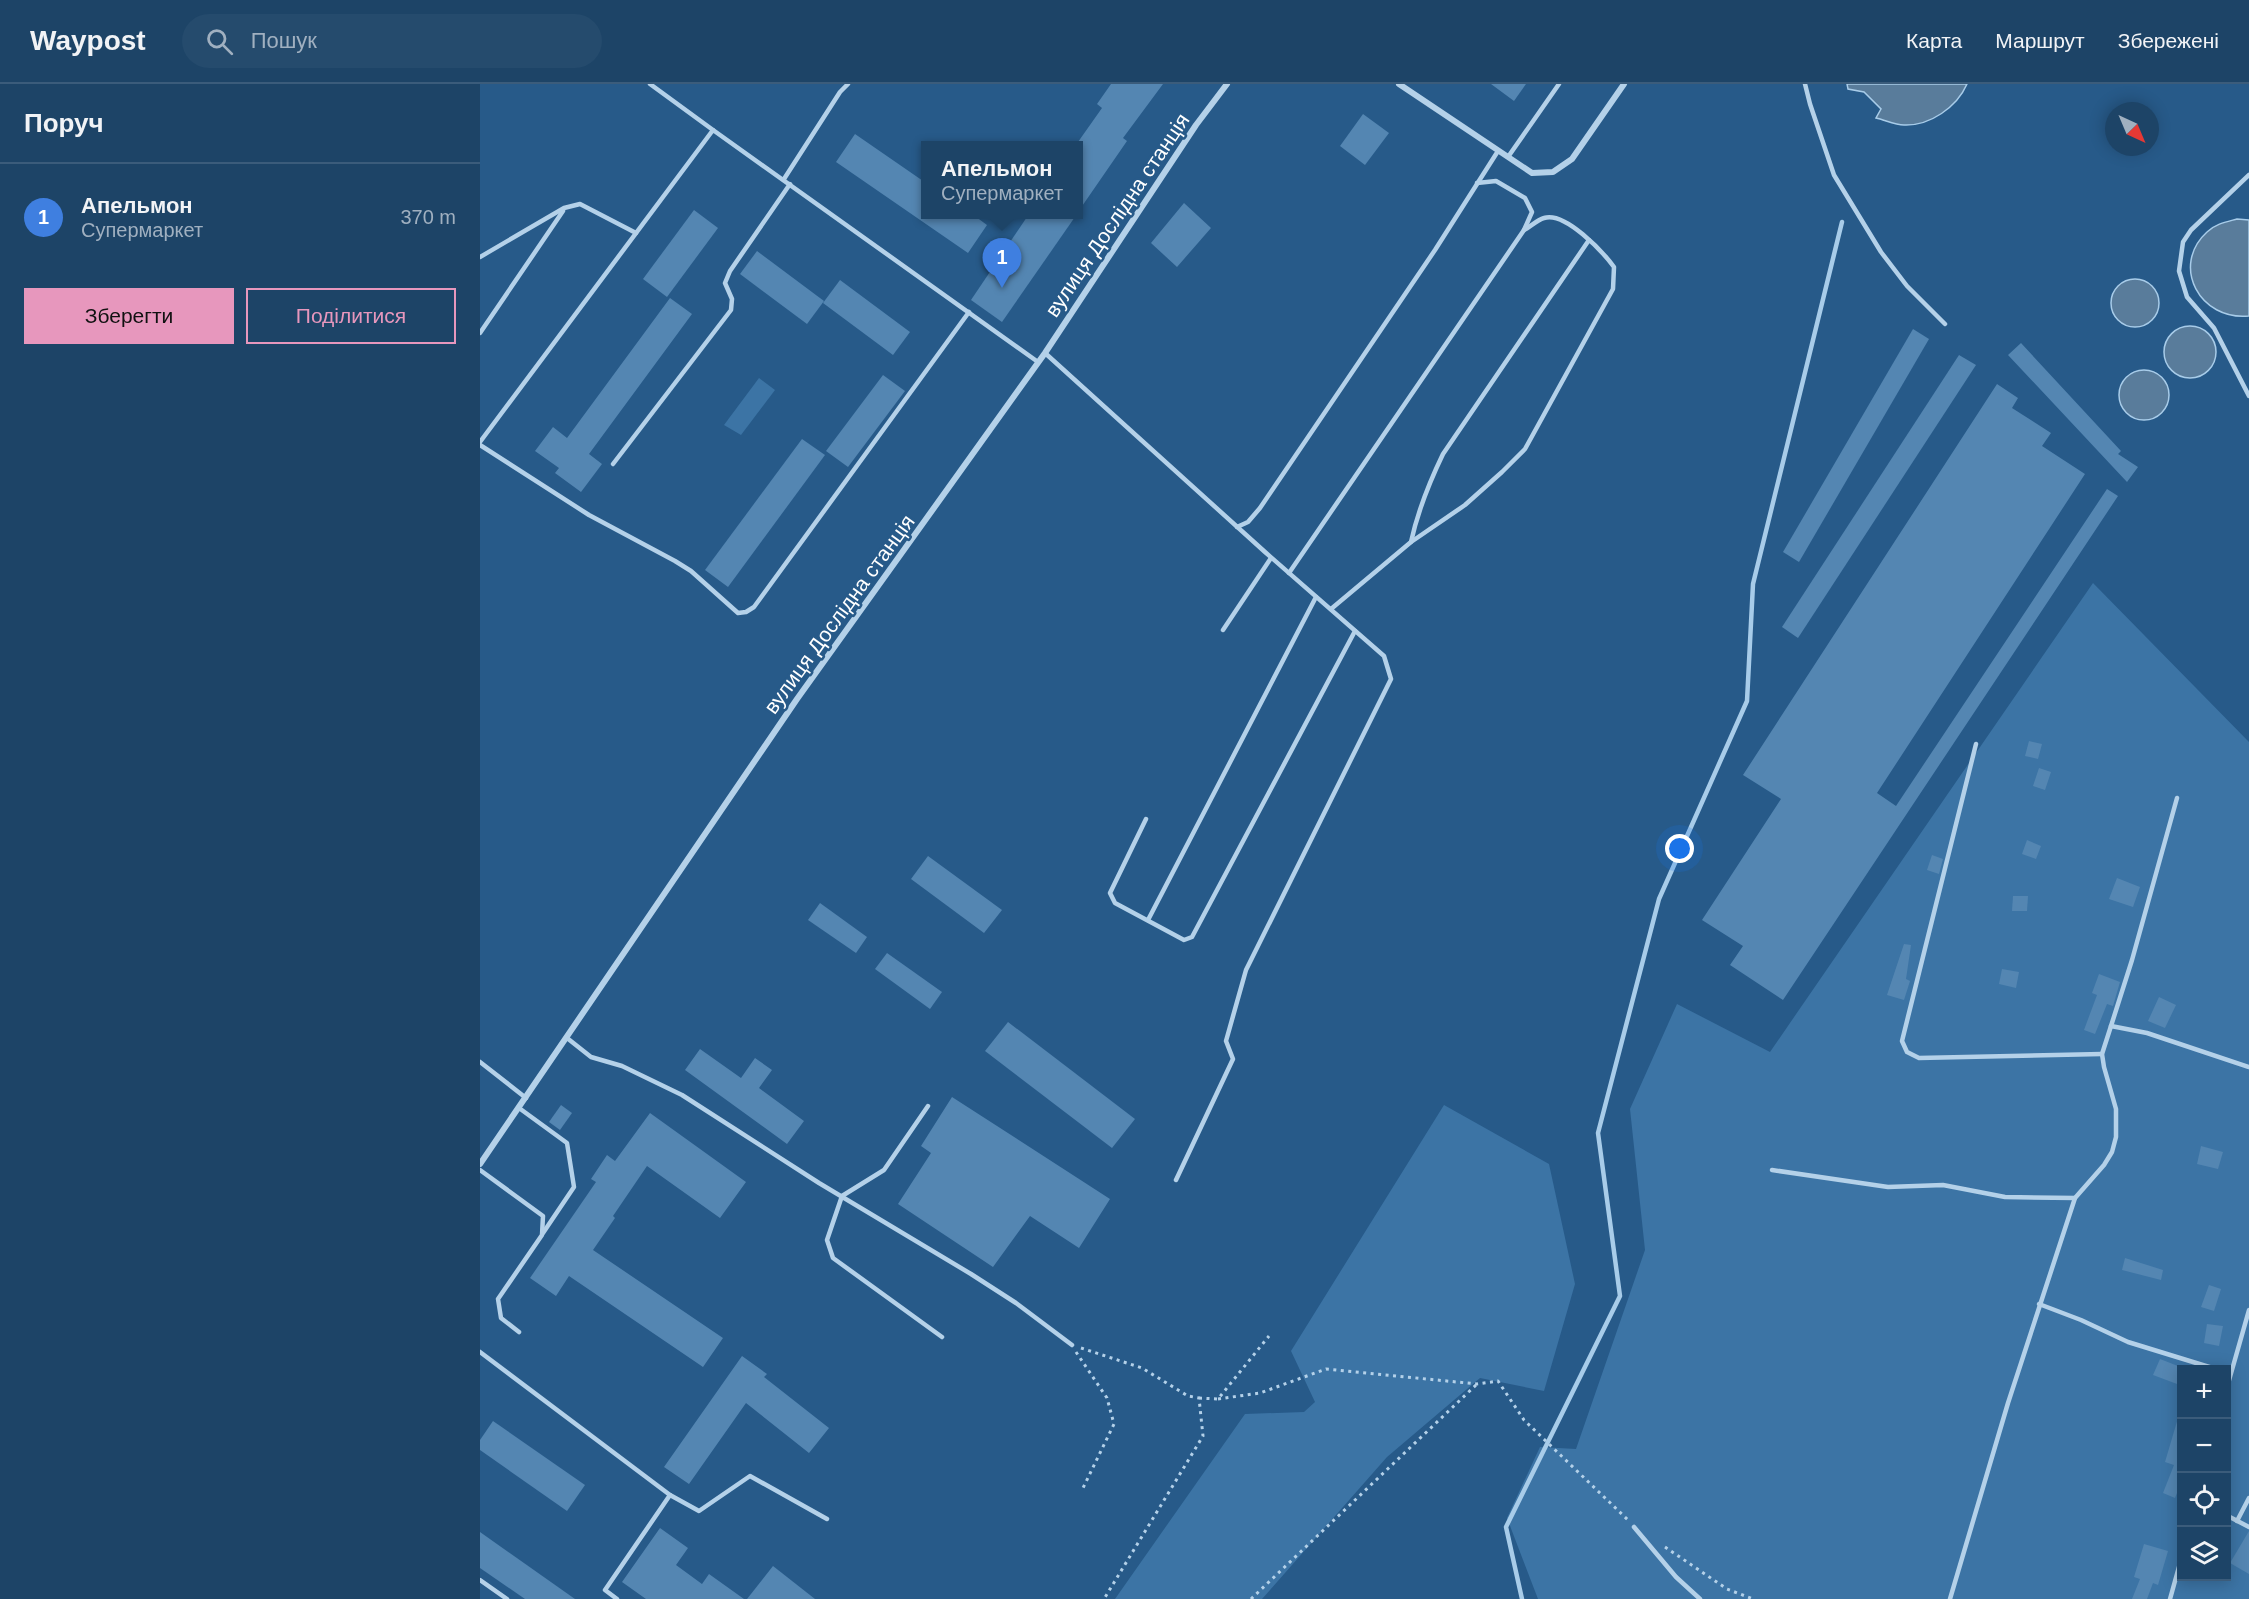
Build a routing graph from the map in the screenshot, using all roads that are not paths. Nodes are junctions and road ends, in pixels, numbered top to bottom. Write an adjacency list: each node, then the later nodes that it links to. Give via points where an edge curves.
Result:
1 (650, 84): 8 (lane)
2 (848, 84): 12 (lane)
3 (1227, 84): 23 (street, вулиця Дослідна станція)
4 (1399, 84): 9 (street)
5 (1559, 84): 10 (lane)
6 (1624, 84): 10 (street, via 1572,159 1553,172 1532,173)
7 (1805, 84): 21 (lane, via 1834,176 1881,252 1907,286)
8 (713, 130): 12 (lane); 17 (lane)
9 (1498, 151): 10 (street); 13 (lane)
10 (1508, 157)
11 (2249, 175): 25 (lane, via 2191,230 2184,242 2179,271 2187,297 2214,328)
12 (784, 179): 14 (lane)
13 (1477, 183): 16 (lane, via 1496,181 1525,198 1532,212); 28 (lane, via 1260,508 1248,522)
14 (790, 184): 20 (lane); 27 (lane, via 725,283 732,298 731,310)
15 (564, 208): 17 (lane, via 580,204); 19 (lane); 22 (lane)
16 (1524, 231): 18 (lane, via 1544,217 1558,218); 31 (lane)
17 (636, 233): 26 (lane)
18 (1589, 240): 29 (lane, via 1443,454 1418,511); 29 (lane, via 1614,267 1613,290 1525,449 1465,505)
19 (480, 257)
20 (969, 312): 24 (lane); 26 (lane, via 754,607 746,612 738,613 675,561 589,515)
21 (1945, 324)
22 (480, 333)
23 (1045, 353): 24 (street, вулиця Дослідна станція); 28 (lane)
24 (1038, 362): 41 (street, вулиця Дослідна станція, via 797,699)
25 (2249, 396)
26 (480, 444)
27 (613, 464)
28 (1237, 527): 30 (lane)
29 (1411, 542): 33 (lane)
30 (1271, 558): 31 (lane); 34 (lane)
31 (1289, 573): 32 (lane)
32 (1316, 597): 33 (lane); 39 (lane)
33 (1331, 609): 35 (lane)
34 (1223, 630)
35 (1355, 631): 39 (lane, via 1192,937 1184,940); 53 (lane, via 1384,656 1391,679 1246,970 1226,1041 1233,1059)
36 (1976, 744): 42 (lane, via 1902,1041 1907,1052 1919,1058)
37 (2177, 798): 40 (lane)
38 (1146, 819): 39 (lane, via 1110,893 1115,903)
39 (1148, 920)
40 (2111, 1026): 42 (lane); 44 (lane, via 2147,1033)
41 (567, 1038): 45 (street, вулиця Дослідна станція); 54 (lane, via 591,1057 622,1066 682,1095)
42 (2102, 1054): 55 (lane, via 2116,1109 2116,1137 2104,1165)
43 (480, 1062): 45 (lane)
44 (2249, 1067)
45 (526, 1098): 47 (street, вулиця Дослідна станція)
46 (928, 1106): 54 (lane, via 884,1170)
47 (519, 1108): 49 (street, вулиця Дослідна станція); 56 (lane, via 567,1143 574,1186)
48 (480, 1149): 49 (lane)
49 (486, 1154): 50 (street, вулиця Дослідна станція)
50 (480, 1164)
51 (480, 1170): 56 (lane, via 543,1216)
52 (1772, 1170): 55 (lane, via 1888,1186 1943,1185 2005,1197)
53 (1176, 1180)
54 (842, 1196): 60 (lane, via 827,1240 833,1258); 61 (lane, via 1016,1303)
55 (2075, 1198): 57 (lane)
56 (542, 1235): 59 (lane, via 498,1299 501,1318)
57 (2039, 1304): 63 (lane, via 2128,1342); 77 (lane)
58 (2249, 1310): 64 (lane)
59 (519, 1332)
60 (942, 1337)
61 (1072, 1345)
62 (480, 1352): 65 (lane)
63 (2203, 1365)
64 (2231, 1367)
65 (670, 1495): 68 (lane, via 699,1511 750,1476); 75 (lane, via 605,1590)
66 (2249, 1498): 69 (lane)
67 (2231, 1518): 69 (lane)
68 (827, 1519)
69 (2236, 1521): 71 (lane)
70 (1634, 1527): 76 (lane)
71 (2249, 1527)
72 (2177, 1572): 78 (lane)
73 (480, 1580): 74 (lane)
74 (507, 1599)
75 (617, 1599)
76 (1700, 1599)
77 (1950, 1599)
78 (2170, 1599)

